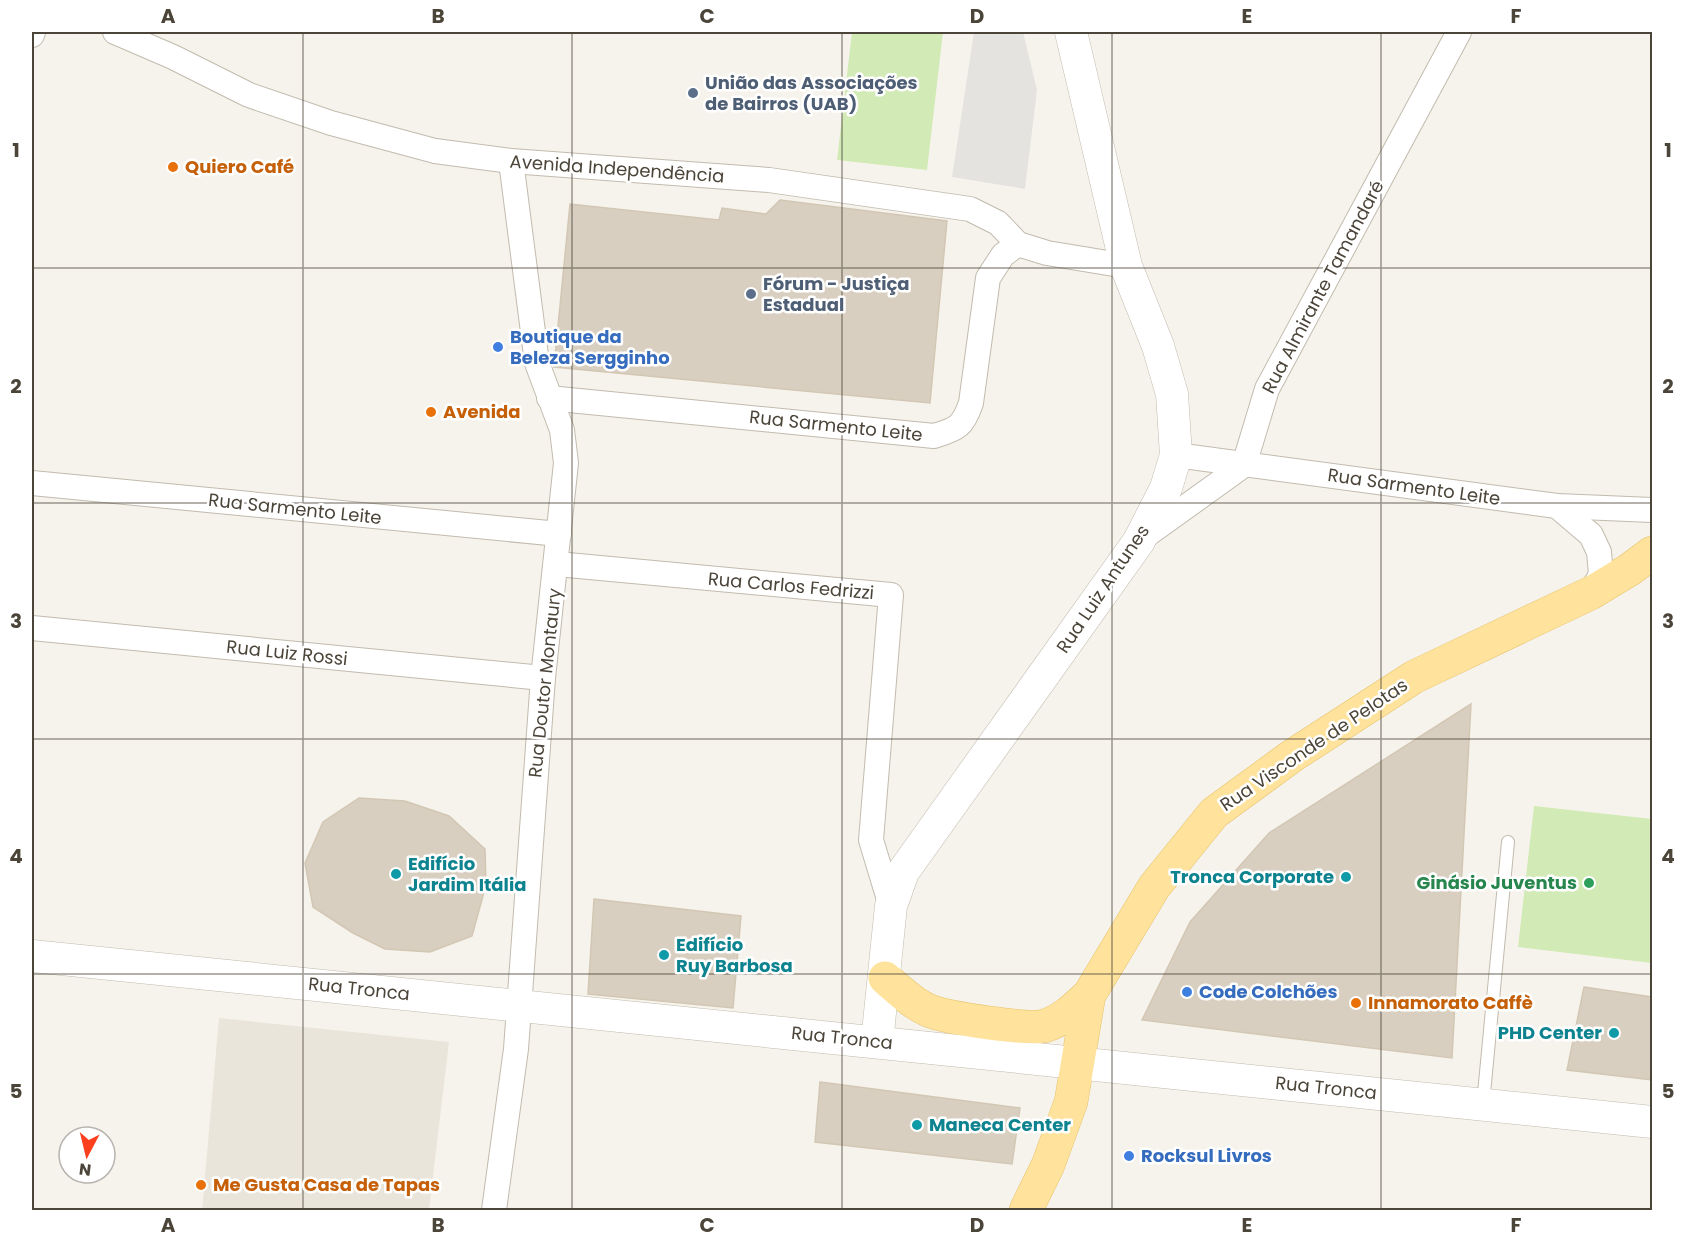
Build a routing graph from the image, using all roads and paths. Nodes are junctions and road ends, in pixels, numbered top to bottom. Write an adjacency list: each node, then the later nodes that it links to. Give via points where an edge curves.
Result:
1 (115, 32): 4 (street, Avenida Independência, via 249,96 435,151)
2 (1071, 32): 6 (street, Rua Luiz Antunes)
3 (1459, 32): 9 (street, Rua Almirante Tamandaré, via 1267,389)
4 (511, 161): 5 (street, Avenida Independência, via 769,180 970,209 999,223); 7 (street, Rua Doutor Montaury, via 537,363)
5 (1018, 244): 6 (street, Avenida Independência, via 1047,253); 7 (street, Rua Sarmento Leite, via 1003,255 988,278 971,403 964,422 953,431 934,436)
6 (1126, 266): 8 (street, Rua Luiz Antunes, via 1158,346 1172,394)
7 (549, 398): 13 (street, Rua Doutor Montaury, via 562,430 566,463)
8 (1176, 455): 9 (street, Rua Sarmento Leite); 14 (street, Rua Luiz Antunes, via 1166,488)
9 (1244, 465): 11 (street, Rua Sarmento Leite); 14 (street)
10 (32, 483): 13 (street, Rua Sarmento Leite)
11 (1557, 506): 12 (street, Rua Sarmento Leite); 17 (street, via 1591,535 1599,552 1601,574)
12 (1653, 510)
13 (559, 534): 15 (street, Rua Doutor Montaury)
14 (1139, 541): 21 (street, Rua Luiz Antunes, via 913,856)
15 (557, 564): 19 (street, Rua Doutor Montaury); 21 (street, Rua Carlos Fedrizzi, via 891,595 871,840)
16 (1645, 565): 17 (main road, Rua Visconde de Pelotas)
17 (1591, 593): 24 (main road, Rua Visconde de Pelotas, via 1414,677 1292,756 1214,813 1154,887)
18 (32, 628): 19 (street, Rua Luiz Rossi)
19 (543, 678): 25 (street, Rua Doutor Montaury)
20 (1508, 842): 28 (lane)
21 (891, 906): 23 (street, Rua Luiz Antunes)
22 (32, 956): 25 (street, Rua Tronca)
23 (885, 978): 24 (main road, via 930,1011 1027,1026 1043,1026 1063,1018); 26 (street, Rua Luiz Antunes)
24 (1089, 995): 27 (main road, Rua Visconde de Pelotas)
25 (519, 1005): 26 (street, Rua Tronca); 30 (street, Rua Doutor Montaury)
26 (878, 1042): 27 (street, Rua Tronca)
27 (1079, 1062): 28 (street, Rua Tronca); 31 (main road, Rua Visconde de Pelotas, via 1071,1102 1048,1166)
28 (1483, 1105): 29 (street, Rua Tronca)
29 (1653, 1122)
30 (494, 1210)
31 (1026, 1210)

